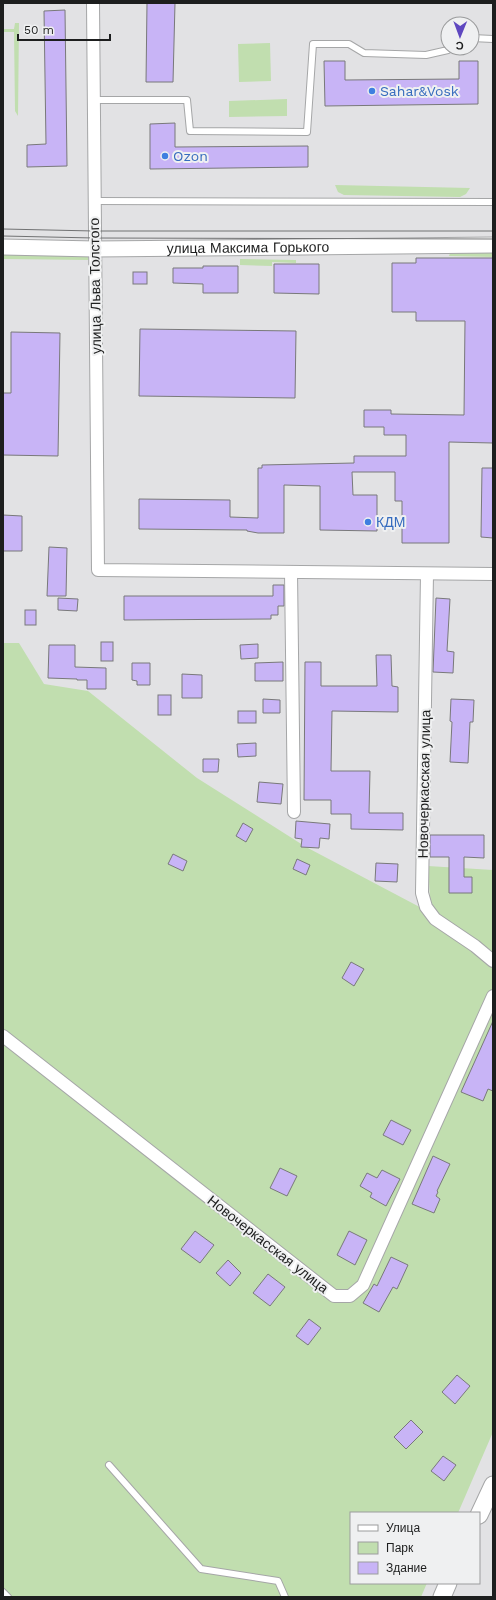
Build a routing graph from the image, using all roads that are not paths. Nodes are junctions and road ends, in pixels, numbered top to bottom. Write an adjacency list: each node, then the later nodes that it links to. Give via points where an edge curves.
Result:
1 (93, 3): 5 (street, улица Льва Толстого)
2 (480, 38): 3 (lane)
3 (493, 39)
4 (440, 52): 5 (lane, via 426,55 364,53 349,44 313,44 307,132 190,131 187,100)
5 (94, 100): 6 (street, улица Льва Толстого)
6 (95, 201): 7 (lane); 10 (street, улица Льва Толстого)
7 (493, 202)
8 (493, 245): 10 (street, улица Максима Горького)
9 (3, 247): 10 (street, улица Максима Горького)
10 (95, 249): 11 (street, улица Льва Толстого, via 98,570)
11 (291, 572): 12 (street); 14 (street)
12 (427, 574): 13 (street); 15 (street, Новочеркасская улица, via 422,893 426,907 435,919)
13 (493, 574)
14 (294, 812)
15 (493, 961)
16 (493, 996): 17 (street, Новочеркасская улица, via 363,1285 350,1296 334,1296)
17 (3, 1036)
18 (109, 1465): 24 (lane, via 201,1569 278,1581)
19 (493, 1485): 20 (main road)
20 (480, 1513)
21 (448, 1584): 25 (main road)
22 (3, 1592): 23 (lane)
23 (8, 1597)
24 (285, 1597)
25 (442, 1597)

